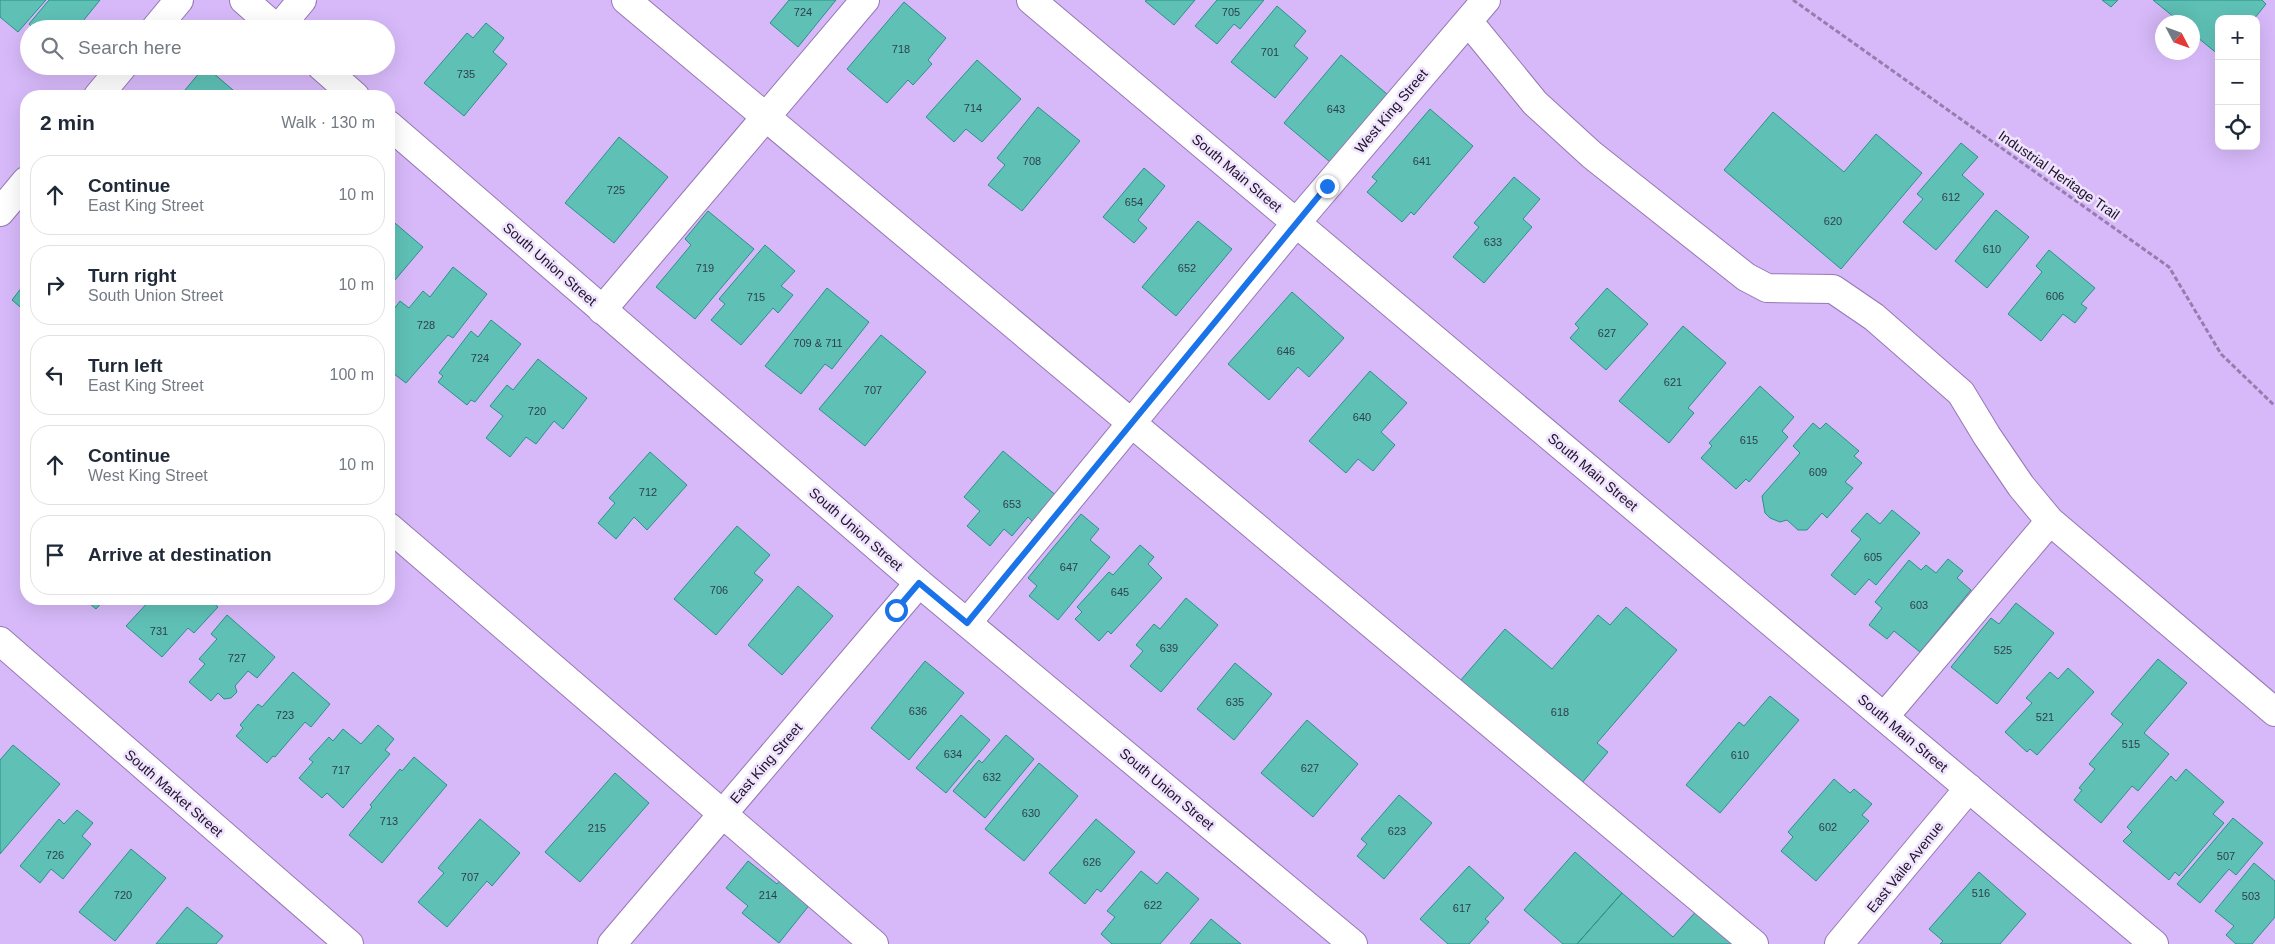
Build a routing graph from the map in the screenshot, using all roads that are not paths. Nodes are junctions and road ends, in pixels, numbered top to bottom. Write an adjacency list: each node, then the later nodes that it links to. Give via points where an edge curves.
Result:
1 (179, 0): 8 (street)
2 (244, 0): 9 (street)
3 (302, 0): 10 (street)
4 (626, 0): 16 (street)
5 (865, 0): 16 (street)
6 (1031, 0): 18 (street, South Main Street)
7 (1486, 0): 11 (street, West King Street)
8 (162, 20)
9 (267, 20)
10 (285, 20)
11 (1468, 21): 18 (street, West King Street); 21 (street, via 1536,103 1592,155 1746,277 1767,288 1833,289 1874,317 1961,393 1986,436)
12 (116, 75): 14 (street)
13 (330, 75): 15 (street)
14 (103, 90)
15 (348, 90)
16 (766, 116): 19 (street); 20 (street)
17 (395, 130): 19 (street, South Union Street)
18 (1296, 223): 20 (street); 27 (street, South Main Street)
19 (602, 310): 23 (street, South Union Street)
20 (1132, 423): 24 (street); 34 (street)
21 (2050, 521): 26 (street); 27 (street)
22 (395, 532): 29 (street)
23 (919, 583): 24 (street, South Union Street); 29 (street, East King Street)
24 (967, 623): 33 (street, South Union Street)
25 (0, 641): 30 (street, South Market Street)
26 (2275, 712)
27 (1884, 717): 28 (street, South Main Street)
28 (1969, 788): 35 (street, East Vaile Avenue); 36 (street, South Main Street)
29 (723, 814): 31 (street, East King Street); 32 (street)
30 (349, 944)
31 (612, 944)
32 (874, 944)
33 (1353, 944)
34 (1754, 944)
35 (1839, 944)
36 (2154, 944)

